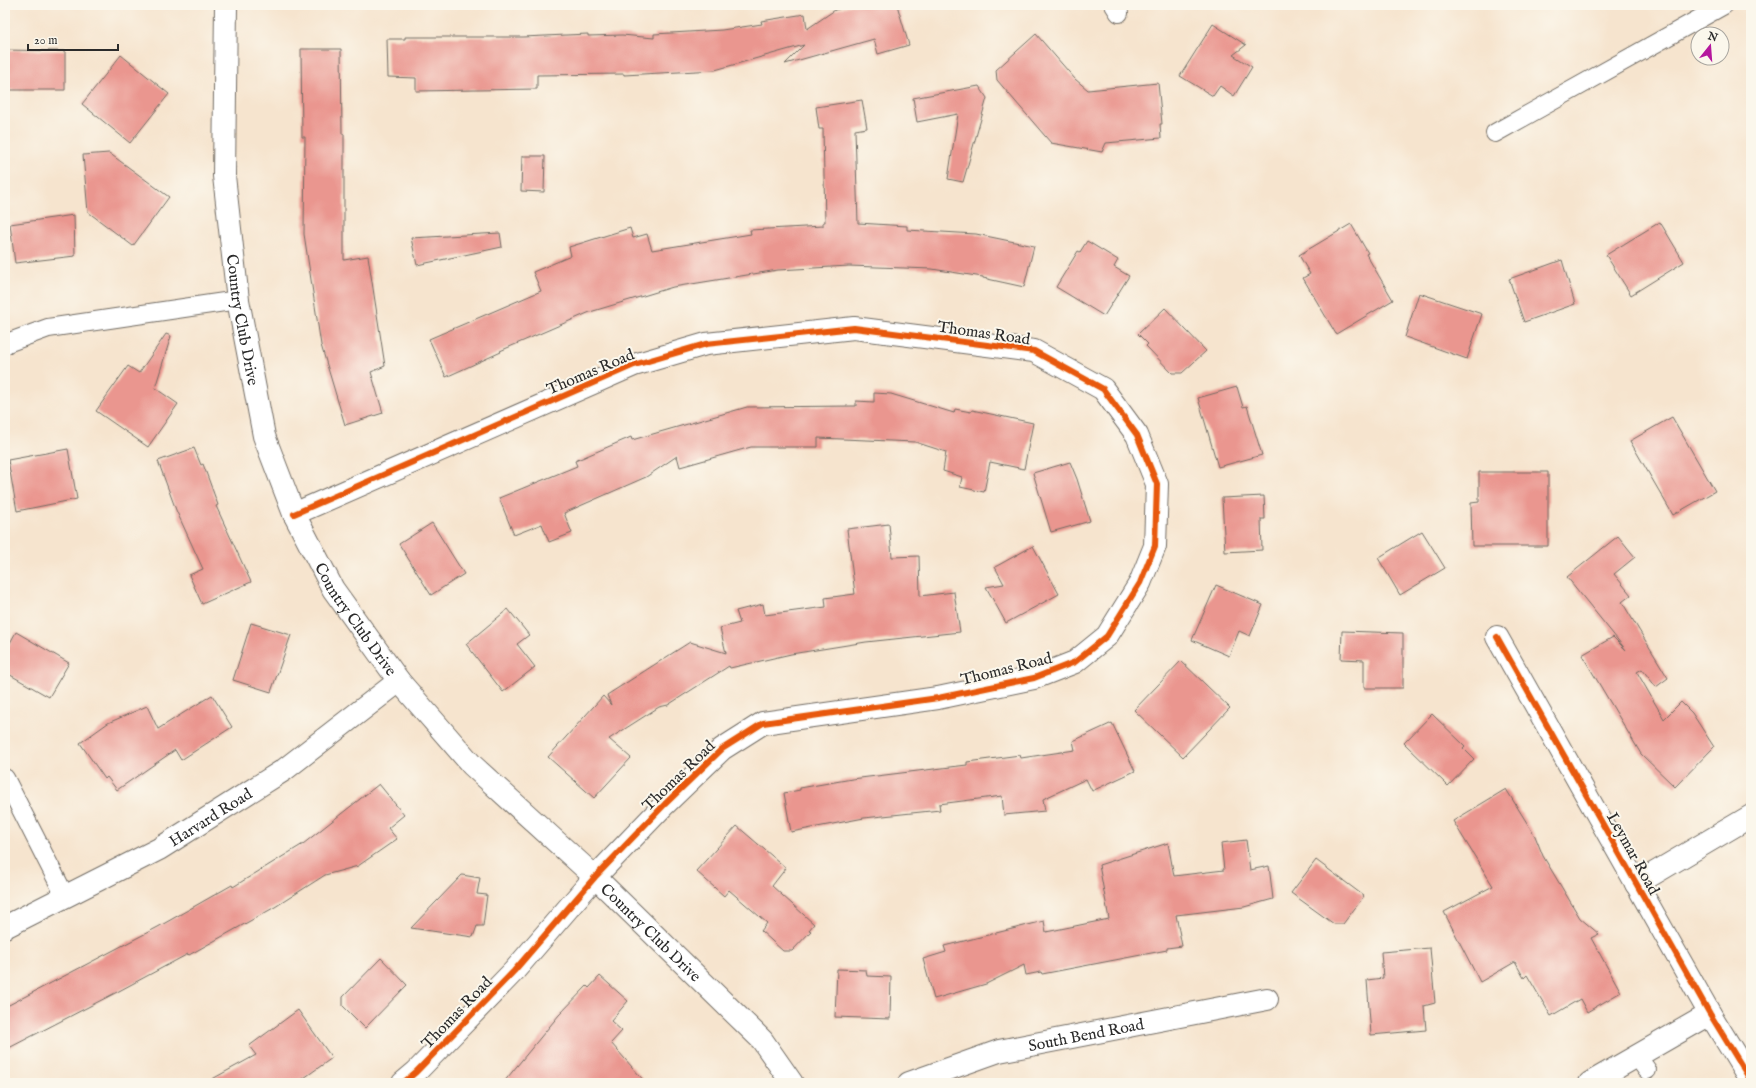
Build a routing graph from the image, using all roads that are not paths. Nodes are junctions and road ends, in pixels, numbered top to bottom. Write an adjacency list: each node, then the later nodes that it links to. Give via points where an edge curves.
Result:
1 (226, 5): 4 (street, Country Club Drive, via 224,176)
2 (1724, 5): 3 (lane)
3 (1495, 133)
4 (238, 300): 5 (lane, via 48,328); 6 (street, Country Club Drive, via 264,436)
5 (5, 345)
6 (294, 514): 8 (street, Country Club Drive, via 333,589); 11 (street, Thomas Road, via 634,366 706,344 854,328 1034,351 1103,389 1137,436 1157,484 1156,546 1140,583 1107,636 1075,662 1034,678 938,698 763,723 722,749)
7 (1497, 637): 12 (street, Leymar Road)
8 (399, 682): 11 (street, Country Club Drive, via 472,765); 13 (street, Harvard Road, via 284,770 159,849)
9 (5, 778): 13 (lane)
10 (1751, 816): 12 (street)
11 (595, 877): 18 (street, Thomas Road, via 514,971); 19 (street, Country Club Drive, via 762,1040)
12 (1636, 884): 16 (street, Leymar Road)
13 (65, 896): 14 (street, Harvard Road)
14 (5, 927)
15 (1268, 999): 20 (street, South Bend Road, via 999,1051)
16 (1710, 1014): 17 (street, Leymar Road); 21 (street, via 1642,1063)
17 (1751, 1081)
18 (403, 1083)
19 (792, 1083)
20 (908, 1083)
21 (1590, 1083)

